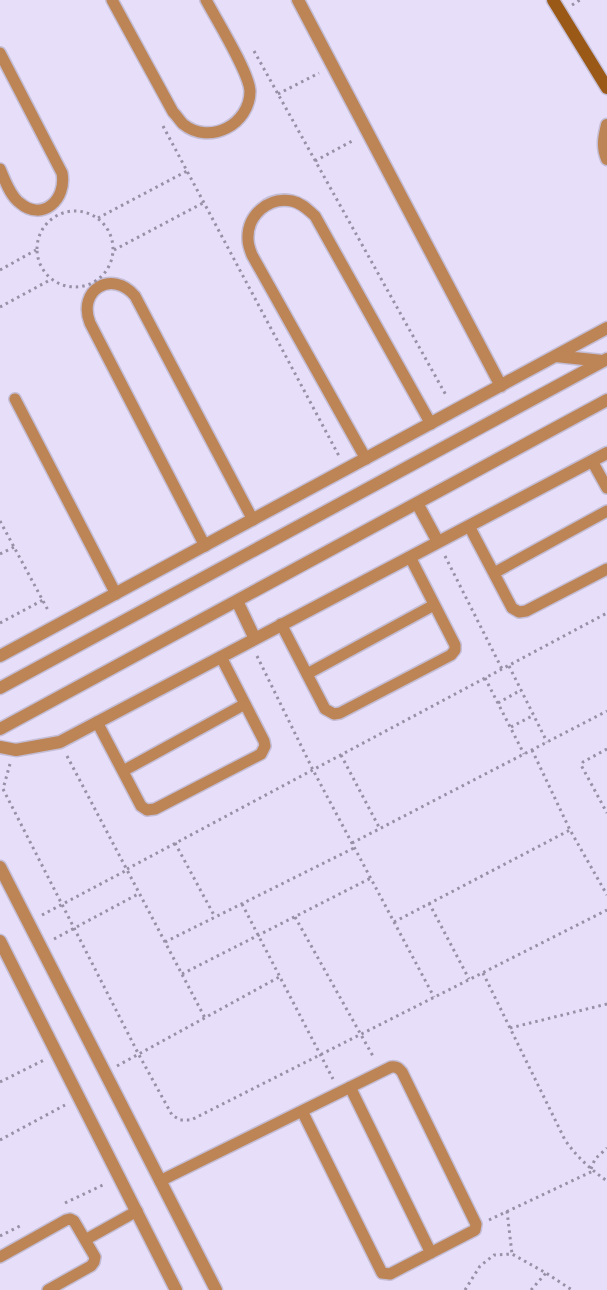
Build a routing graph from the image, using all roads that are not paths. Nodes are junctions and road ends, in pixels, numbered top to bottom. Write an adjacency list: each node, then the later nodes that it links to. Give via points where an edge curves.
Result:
1 (112, 0): 2 (lane, via 183,124 197,131 213,133 240,119 248,105 250,90 246,74)
2 (206, 0)
3 (298, 0): 13 (street)
4 (553, 0): 6 (main road)
5 (0, 53): 9 (lane, via 62,173 63,190 51,206 29,209 15,199)
6 (607, 88)
7 (607, 125): 8 (street, via 604,139)
8 (607, 159)
9 (0, 169)
10 (607, 328): 11 (street)
11 (556, 356): 12 (street); 13 (street)
12 (604, 360): 38 (street)
13 (501, 386): 16 (street)
14 (15, 399): 30 (lane)
15 (607, 400): 21 (street)
16 (431, 424): 18 (street); 18 (lane, via 315,216 305,206 292,201 278,200 265,205 249,227 252,255)
17 (607, 453): 19 (street)
18 (366, 459): 23 (street)
19 (592, 461): 20 (lane); 24 (street)
20 (607, 488)
21 (417, 503): 25 (street); 31 (street)
22 (607, 511): 29 (lane)
23 (253, 520): 26 (street); 26 (lane, via 135,296 123,285 115,283 99,287 88,299 86,307 90,323)
24 (469, 526): 25 (street); 29 (lane)
25 (438, 542): 27 (street)
26 (205, 546): 30 (street)
27 (410, 557): 32 (lane); 33 (street)
28 (607, 569): 29 (lane, via 522,612 512,608)
29 (494, 573)
30 (116, 594): 35 (street)
31 (237, 601): 34 (street); 41 (street)
32 (434, 605): 37 (lane); 37 (lane, via 455,644 451,655 337,714 325,709)
33 (281, 624): 34 (street); 37 (lane)
34 (252, 640): 36 (street)
35 (0, 656)
36 (220, 657): 39 (lane); 40 (street)
37 (307, 674)
38 (0, 688)
39 (245, 704): 43 (lane); 43 (lane, via 265,744 261,754 151,810 141,806)
40 (97, 722): 42 (street, via 60,742 16,750); 43 (lane)
41 (0, 729)
42 (0, 747)
43 (123, 771)
44 (0, 866): 48 (street)
45 (0, 941): 49 (street)
46 (345, 1090): 47 (lane); 51 (lane); 51 (lane, via 393,1067 400,1070 476,1226 474,1232)
47 (302, 1111): 48 (lane); 51 (lane, via 380,1271 390,1274)
48 (160, 1181): 55 (street)
49 (137, 1211): 50 (lane); 54 (street)
50 (85, 1240): 52 (lane, via 76,1222 68,1219); 53 (lane, via 95,1257 93,1264)
51 (431, 1253)
52 (0, 1257)
53 (48, 1290)
54 (176, 1290)
55 (216, 1290)

